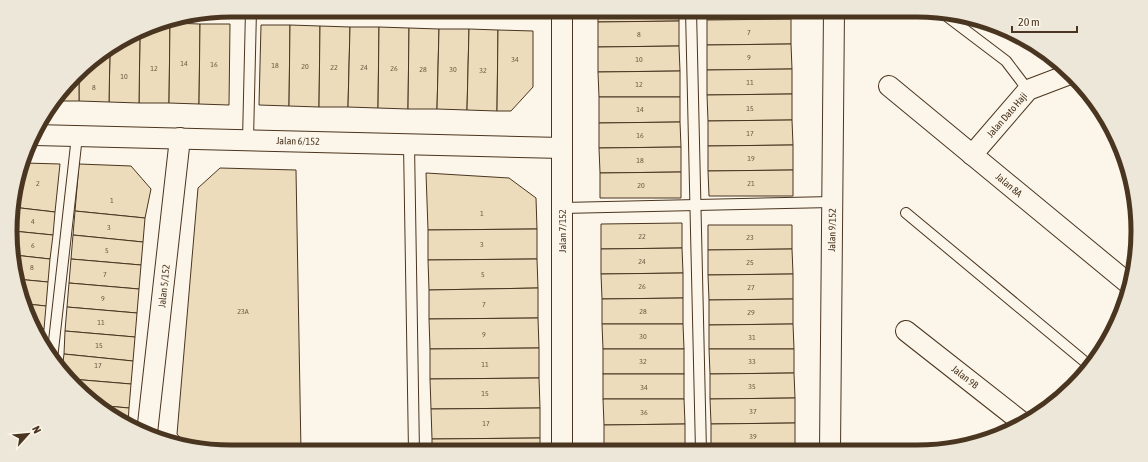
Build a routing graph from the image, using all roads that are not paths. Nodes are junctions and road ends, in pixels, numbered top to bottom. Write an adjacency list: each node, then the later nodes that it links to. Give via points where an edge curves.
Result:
1 (251, 17): 12 (lane)
2 (562, 17): 14 (street, Jalan 7/152)
3 (691, 17): 17 (lane)
4 (834, 17): 16 (street, Jalan 9/152)
5 (952, 20): 8 (lane, via 1006,61)
6 (1064, 76): 8 (street, Jalan Dato Haji)
7 (889, 86): 15 (street, Jalan 8A)
8 (1028, 90): 15 (street, Jalan Dato Haji)
9 (40, 135): 10 (street, Jalan 6/152)
10 (77, 136): 11 (street, Jalan 6/152); 22 (lane)
11 (180, 138): 12 (street, Jalan 6/152); 25 (street, Jalan 5/152)
12 (248, 140): 13 (street, Jalan 6/152)
13 (409, 144): 14 (street, Jalan 6/152); 26 (lane)
14 (562, 148): 18 (street, Jalan 7/152)
15 (972, 155): 20 (street, Jalan 8A)
16 (832, 202): 17 (lane); 29 (street, Jalan 9/152)
17 (696, 206): 18 (lane); 28 (lane)
18 (562, 208): 27 (street, Jalan 7/152)
19 (906, 213): 23 (lane)
20 (1125, 281)
21 (906, 331): 24 (street, Jalan 9B)
22 (53, 350)
23 (1086, 362)
24 (1018, 419)
25 (148, 428)
26 (414, 445)
27 (562, 445)
28 (701, 445)
29 (830, 445)

